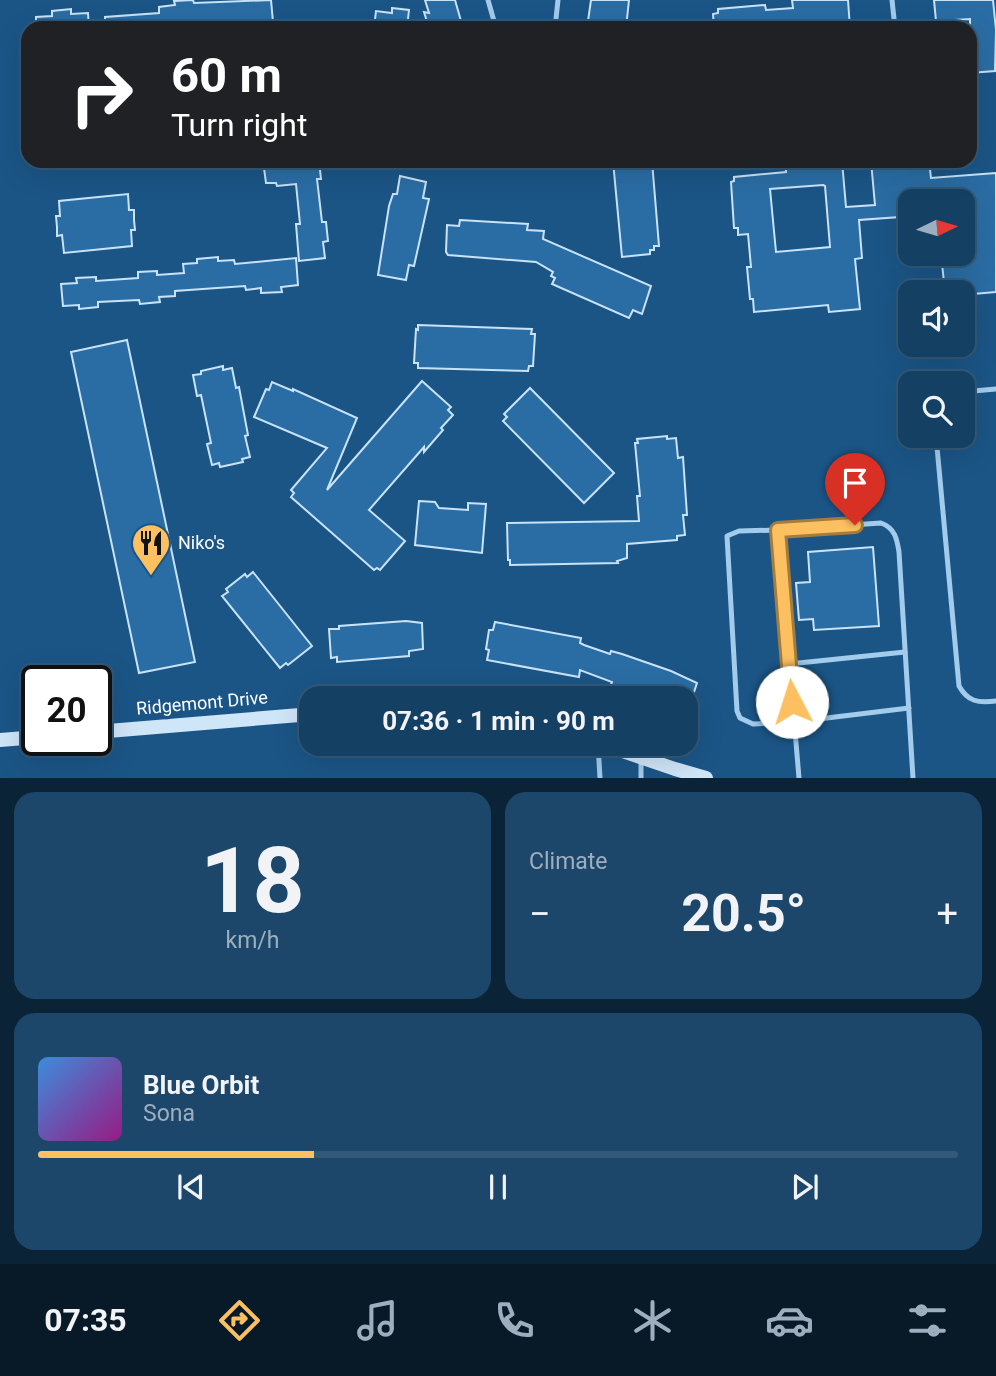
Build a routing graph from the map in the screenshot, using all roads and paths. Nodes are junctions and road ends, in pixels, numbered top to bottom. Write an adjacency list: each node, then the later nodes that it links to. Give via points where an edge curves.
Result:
1 (488, 0): 4 (lane)
2 (558, 0): 5 (lane)
3 (892, 0): 6 (lane)
4 (494, 21)
5 (556, 21)
6 (894, 21)
7 (996, 389): 8 (lane)
8 (975, 391)
9 (937, 448): 13 (lane, via 956,674 964,695 971,700)
10 (778, 530): 11 (lane, via 889,526 899,552); 12 (lane); 16 (lane, via 739,531 727,536 737,711 752,724)
11 (905, 652): 12 (lane); 14 (lane)
12 (789, 663): 16 (lane)
13 (996, 701)
14 (909, 708): 16 (lane); 28 (lane)
15 (299, 714): 17 (street, Ridgemont Drive)
16 (794, 722): 27 (lane)
17 (112, 731)
18 (21, 738): 19 (street)
19 (0, 740)
20 (600, 756): 24 (lane)
21 (635, 756): 22 (street)
22 (641, 758): 23 (street); 25 (lane)
23 (674, 774): 26 (street)
24 (600, 778)
25 (641, 778)
26 (706, 778)
27 (799, 778)
28 (913, 778)

